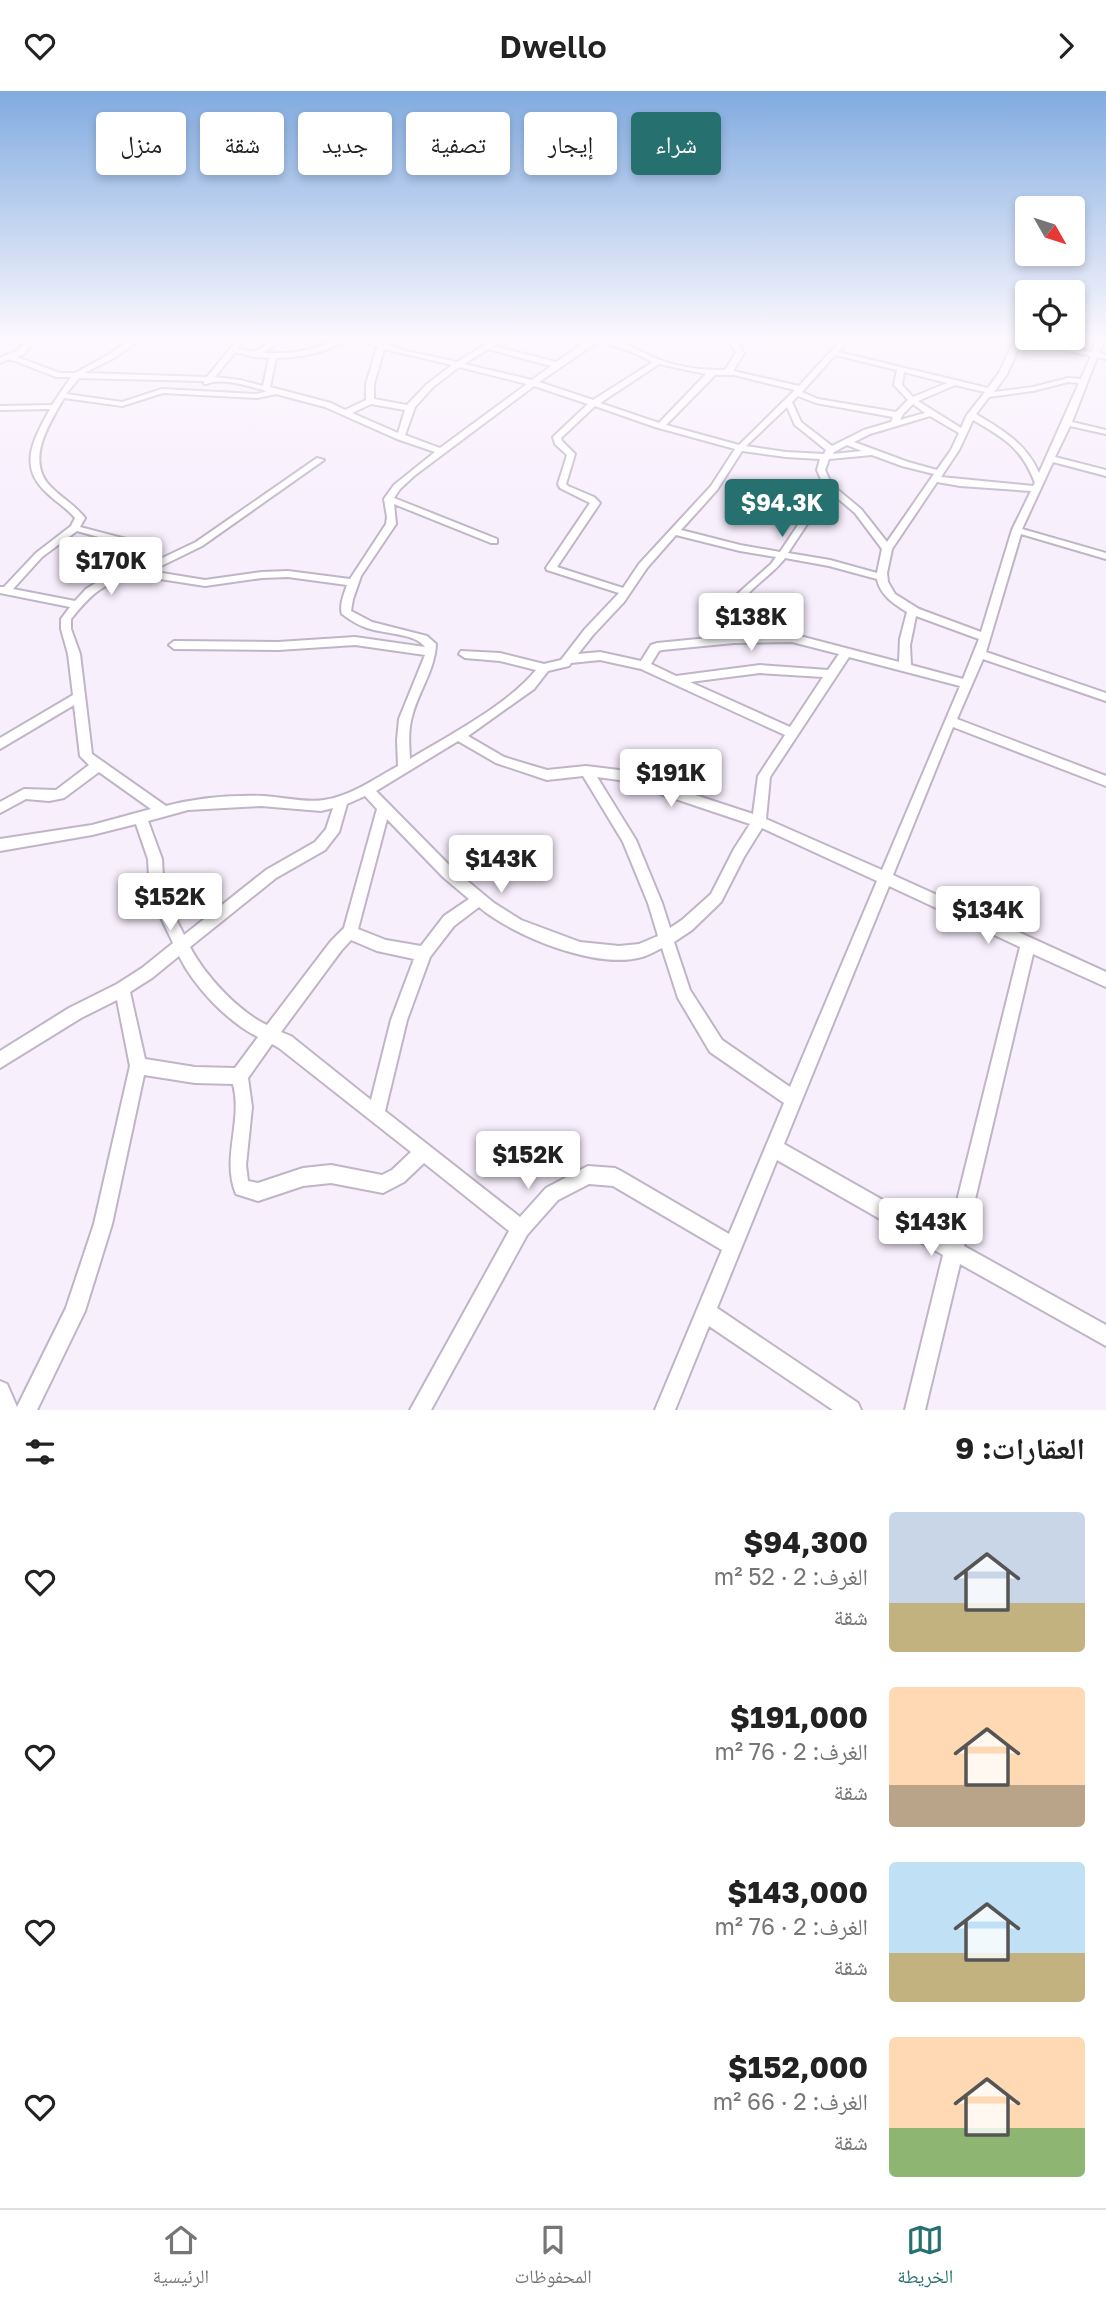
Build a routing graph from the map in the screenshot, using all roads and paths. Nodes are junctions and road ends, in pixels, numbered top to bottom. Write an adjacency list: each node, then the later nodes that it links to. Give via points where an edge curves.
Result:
1 (911, 400): 23 (street)
2 (61, 401): 18 (street)
3 (97, 401): 4 (street)
4 (133, 401)
5 (313, 401): 21 (street)
6 (370, 401): 20 (street); 21 (street)
7 (417, 401): 20 (street)
8 (509, 401): 33 (street)
9 (586, 401): 17 (street)
10 (598, 401): 17 (street)
11 (685, 401): 26 (street)
12 (788, 401): 32 (street); 35 (street, via 798,423)
13 (815, 401): 23 (street)
14 (912, 401): 22 (street)
15 (983, 401): 24 (street)
16 (1076, 401): 25 (street)
17 (594, 403): 26 (street); 55 (street, via 557,437 571,454 564,488 595,503 551,568)
18 (57, 407): 19 (street); 43 (street, via 32,453 33,464 47,491 80,518)
19 (0, 408)
20 (409, 408): 30 (street)
21 (345, 413): 30 (street)
22 (933, 413): 27 (street); 29 (street)
23 (897, 415): 27 (street)
24 (971, 415): 29 (street); 41 (street, via 1021,448 1031,460)
25 (1067, 423): 28 (street); 36 (street)
26 (661, 426): 32 (street)
27 (893, 426): 31 (street)
28 (1106, 432)
29 (964, 433): 39 (street)
30 (400, 437): 33 (street)
31 (846, 442): 34 (street); 35 (street)
32 (740, 448): 35 (street, via 773,454); 45 (street, via 714,488)
33 (443, 452): 42 (street, via 411,474)
34 (874, 452): 35 (street); 39 (street)
35 (827, 454): 40 (street, via 821,470)
36 (1050, 458): 38 (street); 41 (street)
37 (320, 460): 50 (street, via 199,544)
38 (1106, 473)
39 (938, 476): 41 (street, via 958,484); 47 (street)
40 (828, 486): 47 (street, via 858,511); 48 (street)
41 (1037, 486): 44 (street)
42 (389, 499): 46 (street); 53 (street, via 391,524)
43 (75, 528): 50 (street, via 146,547); 54 (street)
44 (1017, 530): 49 (street); 58 (street)
45 (676, 532): 48 (street); 55 (street, via 649,558)
46 (494, 541)
47 (887, 549): 52 (street)
48 (782, 555): 52 (street); 59 (street, via 740,597)
49 (1106, 556)
50 (156, 565): 51 (street)
51 (144, 570): 53 (street, via 205,583 288,574); 56 (street, via 111,579)
52 (881, 577): 57 (street, via 896,600)
53 (352, 583): 61 (street, via 346,612 370,627 426,639)
54 (3, 591): 56 (street)
55 (626, 592): 65 (street)
56 (76, 605): 72 (street, via 66,619 66,629)
57 (913, 610): 58 (street); 68 (street, via 902,650)
58 (986, 638): 64 (street)
59 (734, 639): 62 (street, via 792,638); 66 (street, via 655,648)
60 (174, 645): 61 (street, via 355,641)
61 (431, 652): 79 (street, via 406,713)
62 (846, 652): 68 (street); 69 (street)
63 (465, 654): 67 (street)
64 (981, 654): 71 (street); 73 (street)
65 (570, 659): 66 (street, via 600,656); 67 (street)
66 (644, 666): 70 (street)
67 (544, 668): 76 (street, via 530,686)
68 (906, 668): 71 (street)
69 (831, 674): 70 (street, via 760,669); 75 (street)
70 (674, 680): 75 (street)
71 (967, 684): 74 (street)
72 (80, 696): 77 (street); 78 (street, via 83,744)
73 (1106, 697)
74 (950, 721): 81 (street); 90 (street)
75 (792, 733): 88 (street, via 764,775)
76 (457, 735): 79 (street); 80 (street, via 500,760 529,770 547,775)
77 (0, 744)
78 (97, 766): 85 (street, via 60,794 24,794); 86 (street)
79 (404, 768): 82 (street)
80 (586, 771): 88 (street, via 619,775); 93 (street, via 629,840)
81 (1106, 781)
82 (367, 790): 83 (street); 84 (street)
83 (342, 801): 86 (street, via 321,806 261,801); 95 (street, via 332,832 320,846 271,874)
84 (384, 807): 91 (street); 92 (street)
85 (0, 808)
86 (162, 810): 87 (street)
87 (139, 818): 89 (street); 95 (street, via 155,859 157,895)
88 (759, 822): 90 (street); 93 (street, via 716,898)
89 (0, 845)
90 (884, 879): 94 (street); 103 (street)
91 (478, 899): 93 (street, via 516,925 580,949 640,951); 96 (street, via 449,921)
92 (350, 932): 96 (street, via 387,949); 99 (street)
93 (666, 939): 103 (street, via 683,993 716,1046)
94 (1028, 945): 97 (street); 109 (street)
95 (181, 947): 98 (street); 99 (street, via 222,1002)
96 (424, 953): 104 (street, via 400,1020)
97 (1106, 980)
98 (122, 989): 100 (street); 101 (street)
99 (269, 1034): 102 (street); 104 (street)
100 (0, 1060)
101 (138, 1066): 102 (street); 114 (street, via 103,1224 75,1311)
102 (239, 1076): 106 (street, via 245,1091 237,1177 243,1188 258,1192 303,1177 331,1174 383,1184)
103 (793, 1099): 105 (street)
104 (376, 1113): 106 (street)
105 (773, 1148): 108 (street); 109 (street)
106 (424, 1152): 107 (street)
107 (521, 1229): 108 (street, via 552,1194 588,1175 615,1177); 115 (street)
108 (733, 1246): 110 (street)
109 (954, 1248): 111 (street); 118 (street)
110 (705, 1312): 116 (street); 117 (street)
111 (1106, 1336)
112 (0, 1391): 113 (street)
113 (8, 1410)
114 (26, 1410)
115 (419, 1410)
116 (665, 1410)
117 (851, 1410)
118 (915, 1410)

